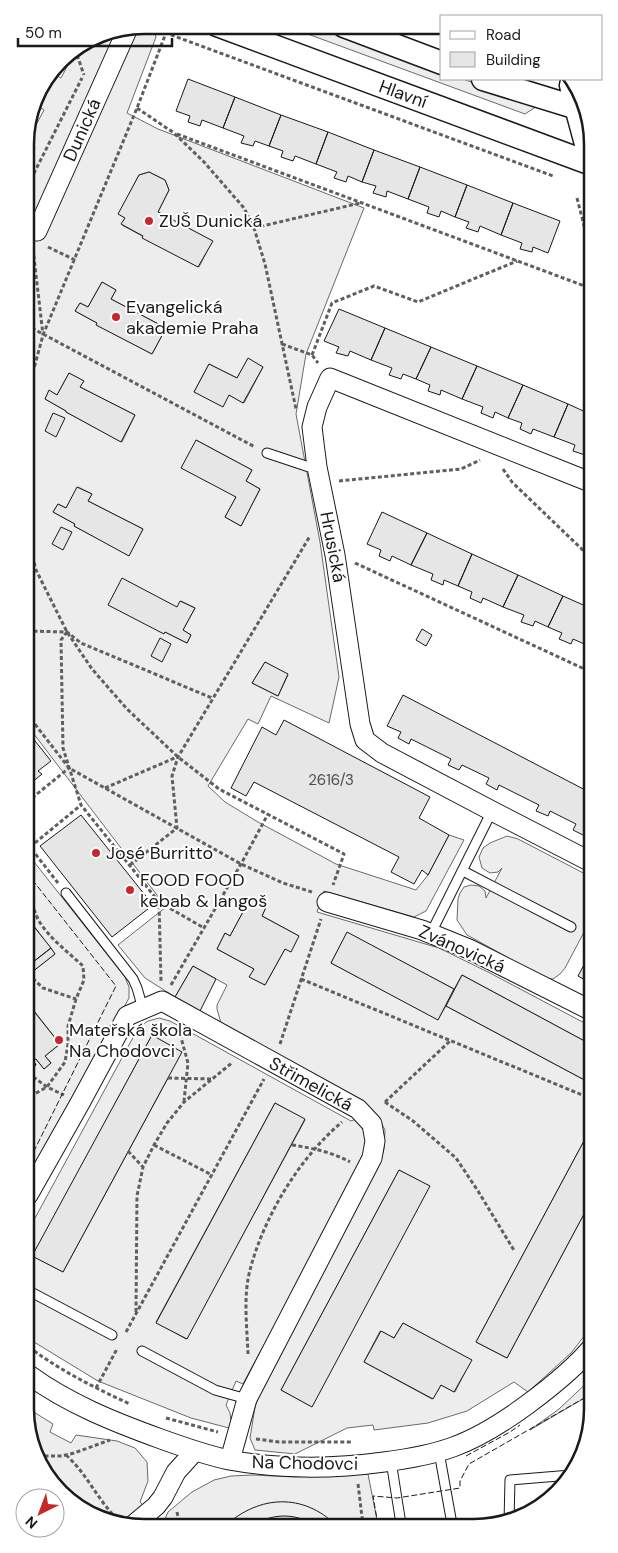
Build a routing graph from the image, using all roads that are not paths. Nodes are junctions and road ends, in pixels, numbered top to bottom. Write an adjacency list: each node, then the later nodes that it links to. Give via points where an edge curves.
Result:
1 (239, 34): 7 (street, Hlavní)
2 (365, 34): 4 (street)
3 (124, 36): 8 (street, Dunická)
4 (440, 62)
5 (486, 80): 6 (street)
6 (578, 108)
7 (584, 162)
8 (37, 231)
9 (268, 453): 10 (lane, via 309,467)
10 (319, 475): 11 (street, Hrusická, via 312,427 330,378 497,452); 12 (street, Hrusická, via 335,555 360,724 366,740 382,753)
11 (584, 480)
12 (492, 811): 13 (street, Hrusická); 14 (lane)
13 (584, 858)
14 (463, 871): 17 (lane); 18 (lane)
15 (64, 891): 20 (lane, via 133,979)
16 (328, 899): 18 (street, Zvánovická)
17 (570, 927)
18 (431, 934): 19 (street, Zvánovická, via 469,949)
19 (584, 1007)
20 (144, 1009): 21 (street, via 126,1016); 27 (street, Střimelická, via 169,1005 362,1114 372,1124 375,1141 372,1158)
21 (34, 1184)
22 (34, 1294): 23 (lane)
23 (112, 1335)
24 (142, 1351): 27 (lane, via 215,1390)
25 (584, 1354): 29 (street, Na Chodovci, via 562,1377 522,1408 482,1434)
26 (34, 1378): 28 (street, Na Chodovci, via 65,1399 123,1425)
27 (247, 1399): 30 (street, Střimelická)
28 (195, 1451): 30 (street, Na Chodovci); 33 (street, via 176,1472)
29 (440, 1452): 31 (street, Na Chodovci); 38 (lane)
30 (230, 1460): 31 (street, Na Chodovci, via 317,1467)
31 (391, 1461): 37 (lane)
32 (561, 1476): 34 (lane, via 510,1480)
33 (156, 1506): 35 (street); 36 (street)
34 (509, 1513)
35 (135, 1519)
36 (153, 1519)
37 (400, 1519)
38 (451, 1519)

